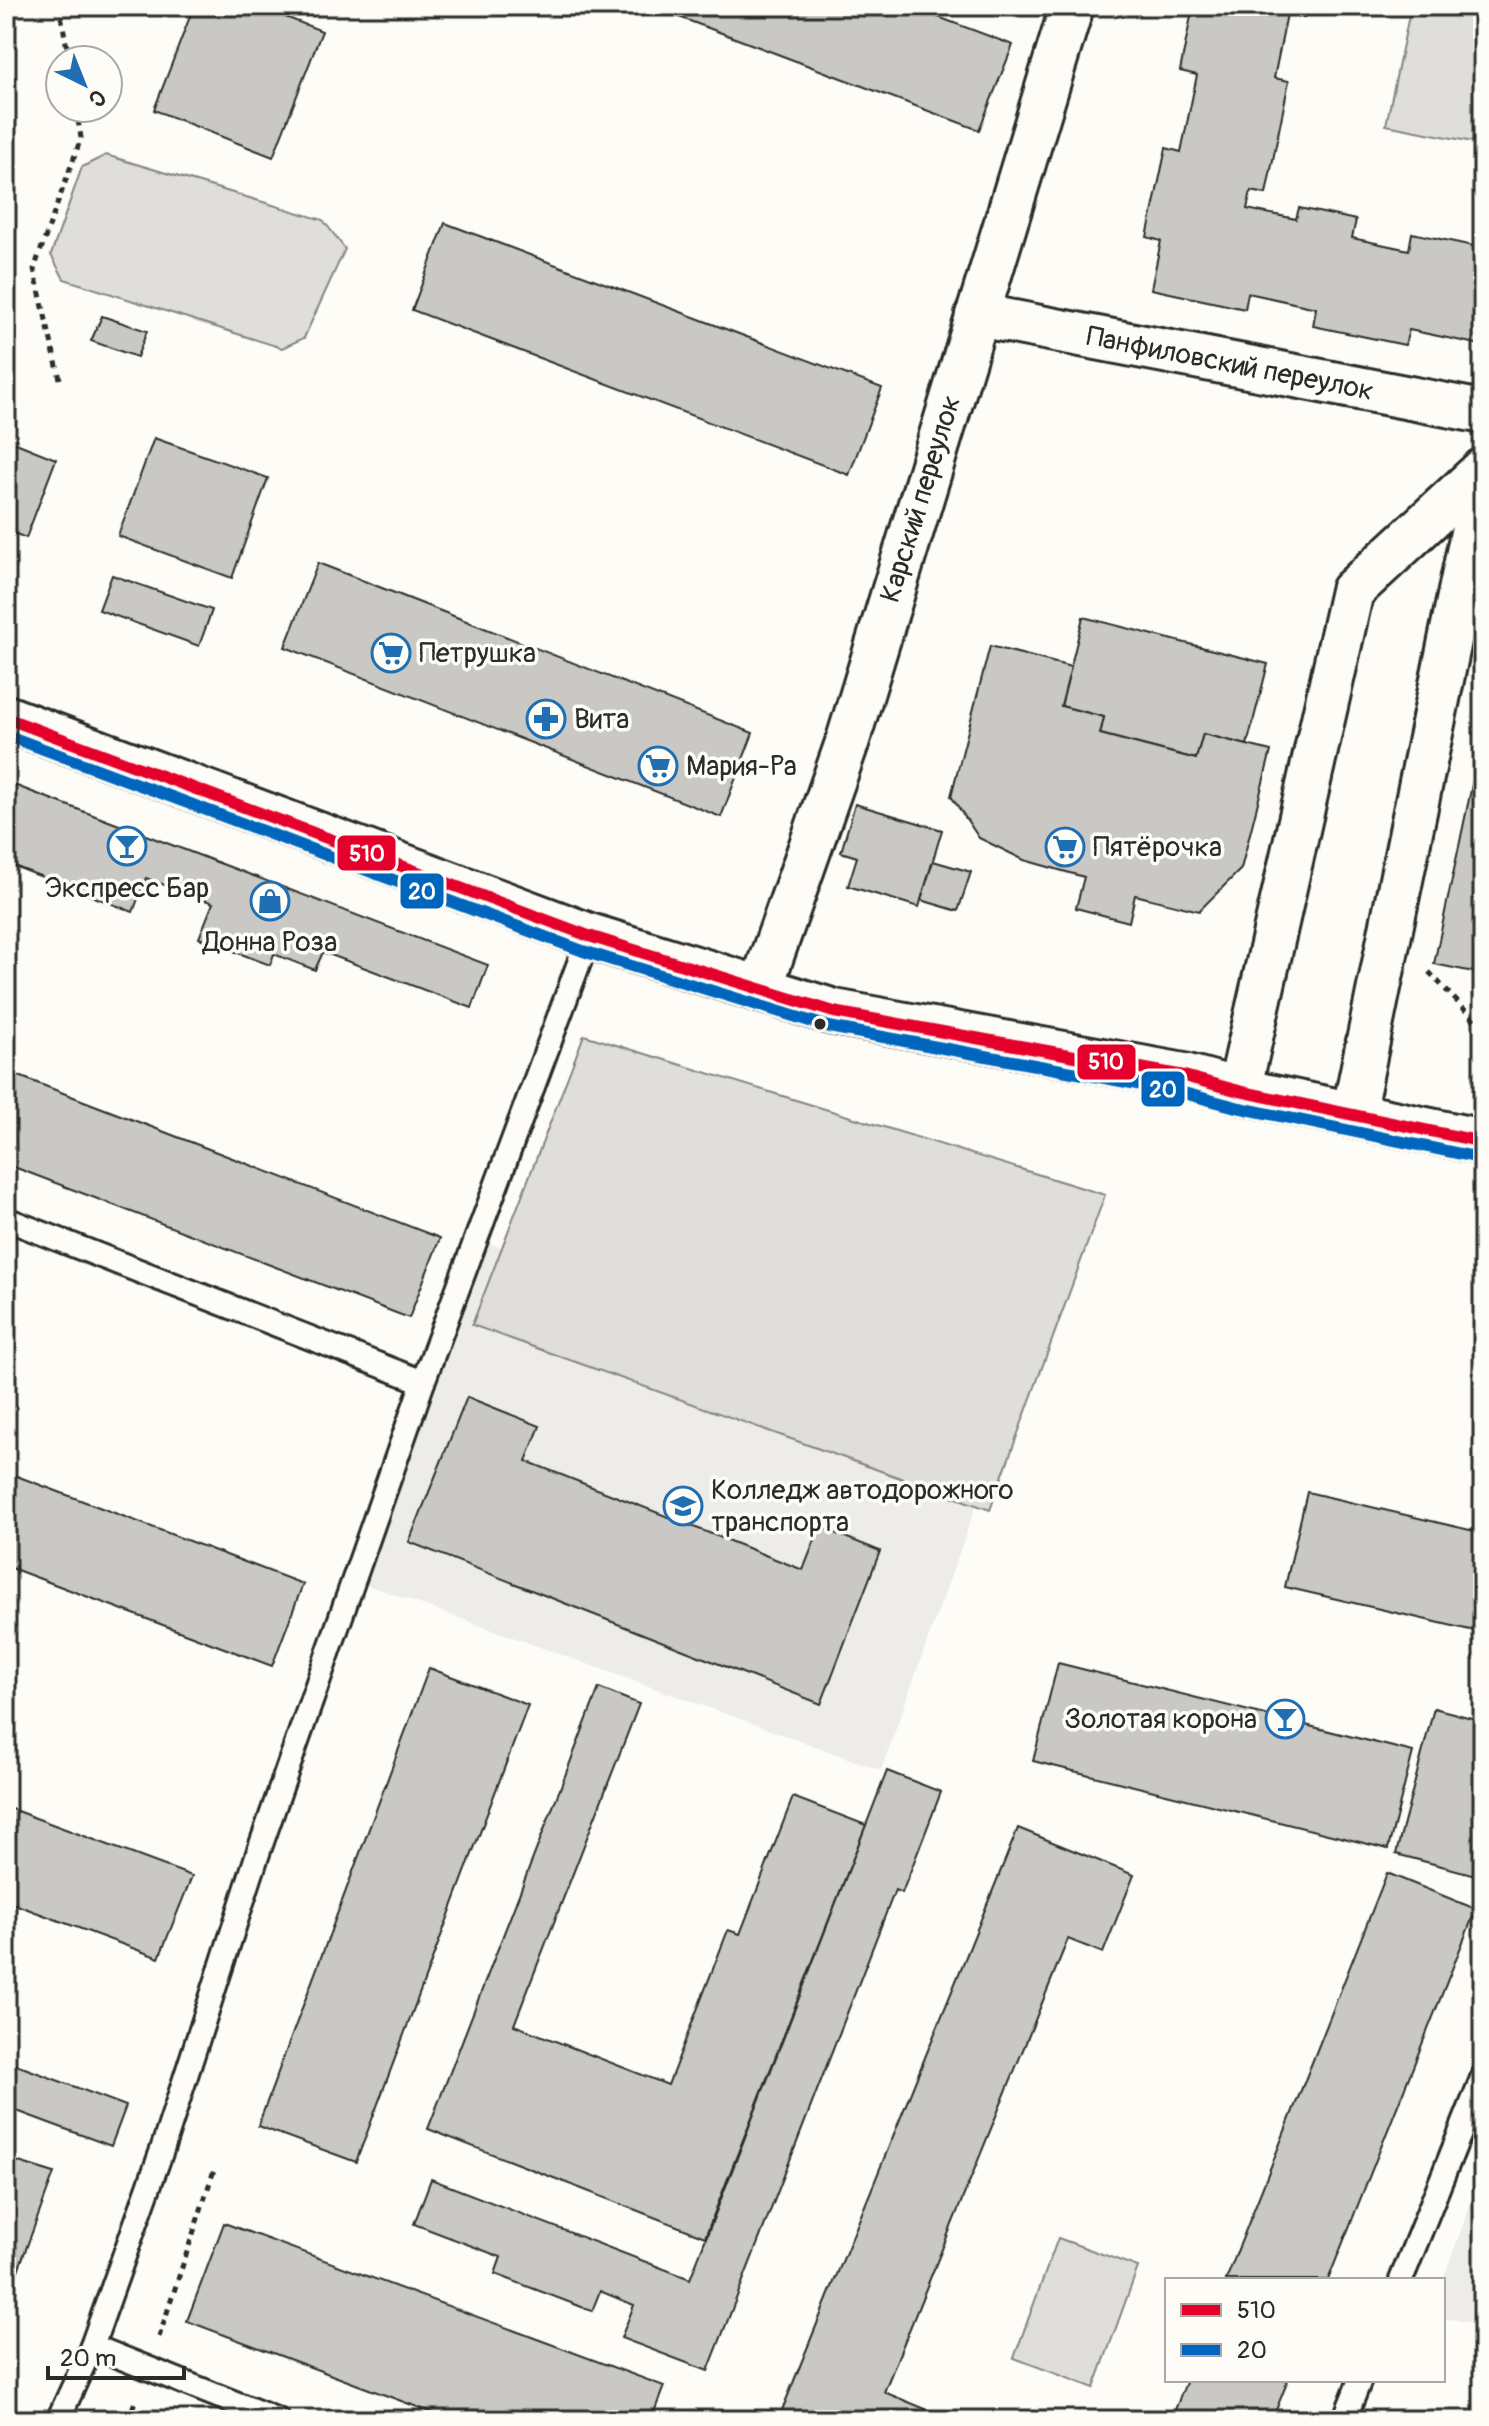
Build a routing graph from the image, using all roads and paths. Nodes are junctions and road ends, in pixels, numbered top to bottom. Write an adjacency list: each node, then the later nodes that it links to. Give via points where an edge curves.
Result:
1 (56, 6): 3 (path)
2 (1072, 6): 5 (street, Карский переулок)
3 (66, 44)
4 (79, 124): 6 (path, via 81,138 34,269)
5 (977, 315): 7 (street, Панфиловский переулок); 13 (street, Карский переулок, via 848,740)
6 (60, 379)
7 (1483, 412)
8 (1483, 470): 15 (street, via 1352,591)
9 (1483, 479): 11 (street)
10 (6, 718): 12 (street)
11 (1391, 932): 14 (path); 16 (street)
12 (589, 936): 13 (street); 19 (lane)
13 (760, 990): 15 (street, via 834,1012 1184,1076)
14 (1483, 1029)
15 (1239, 1091): 16 (street)
16 (1353, 1115): 17 (street)
17 (1483, 1142)
18 (6, 1219): 19 (lane)
19 (423, 1382): 23 (lane)
20 (1483, 2076): 22 (lane)
21 (214, 2170): 24 (path)
22 (1402, 2278)
23 (92, 2346): 24 (lane); 26 (lane)
24 (149, 2368): 27 (lane)
25 (1359, 2382): 28 (lane)
26 (58, 2420)
27 (278, 2420)
28 (1344, 2420)

